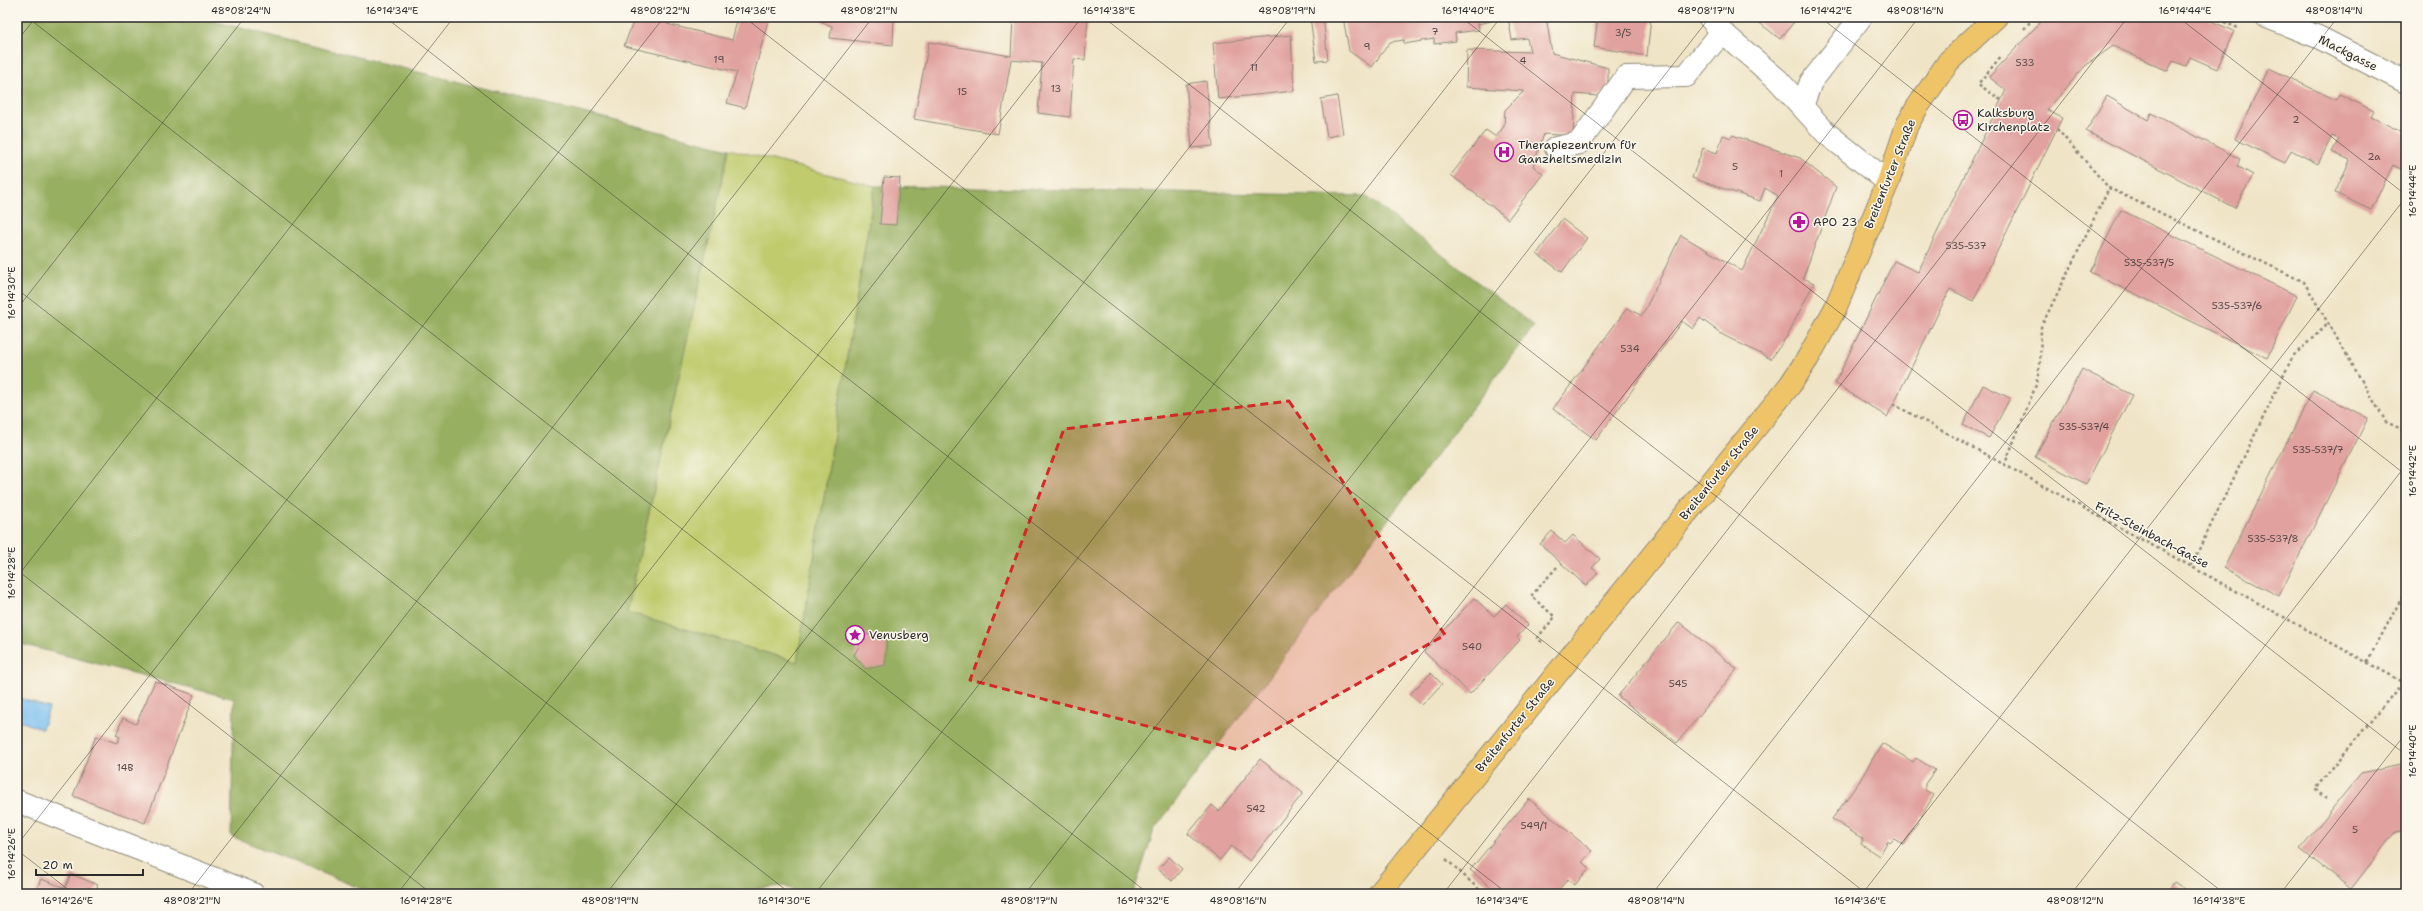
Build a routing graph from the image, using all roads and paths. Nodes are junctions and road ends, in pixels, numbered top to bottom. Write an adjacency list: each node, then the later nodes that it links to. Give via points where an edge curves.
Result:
1 (1861, 17): 8 (street, via 1811,82)
2 (1996, 17): 11 (main road, Breitenfurter Straße, via 1935,79 1907,125)
3 (2267, 17): 5 (street, Mackgasse, via 2318,37)
4 (1716, 24): 8 (street, via 1777,79); 10 (street, via 1686,76 1626,77 1578,143)
5 (2406, 82)
6 (1978, 84): 7 (path)
7 (2001, 100)
8 (1802, 106): 11 (street, via 1826,133)
9 (2057, 129): 12 (path)
10 (1556, 148)
11 (1888, 182): 26 (main road, Breitenfurter Straße, via 1835,309 1790,385)
12 (2109, 188): 13 (path, via 2304,282); 16 (path, via 2041,327 2040,364 2036,385)
13 (2329, 324): 15 (path, via 2386,422); 17 (path, via 2293,356)
14 (1893, 404): 16 (path, Fritz-Steinbach-Gasse)
15 (2406, 432)
16 (2004, 466): 17 (path, Fritz-Steinbach-Gasse)
17 (2191, 566): 21 (path, Fritz-Steinbach-Gasse)
18 (1557, 567): 20 (path, via 1531,596 1555,617 1537,638)
19 (2406, 590): 21 (path)
20 (1542, 642)
21 (2368, 662): 22 (path, Fritz-Steinbach-Gasse, via 2403,682 2315,789)
22 (2326, 799)
23 (17, 801): 25 (street)
24 (1444, 858): 27 (path)
25 (253, 894)
26 (1379, 894)
27 (1484, 894)

